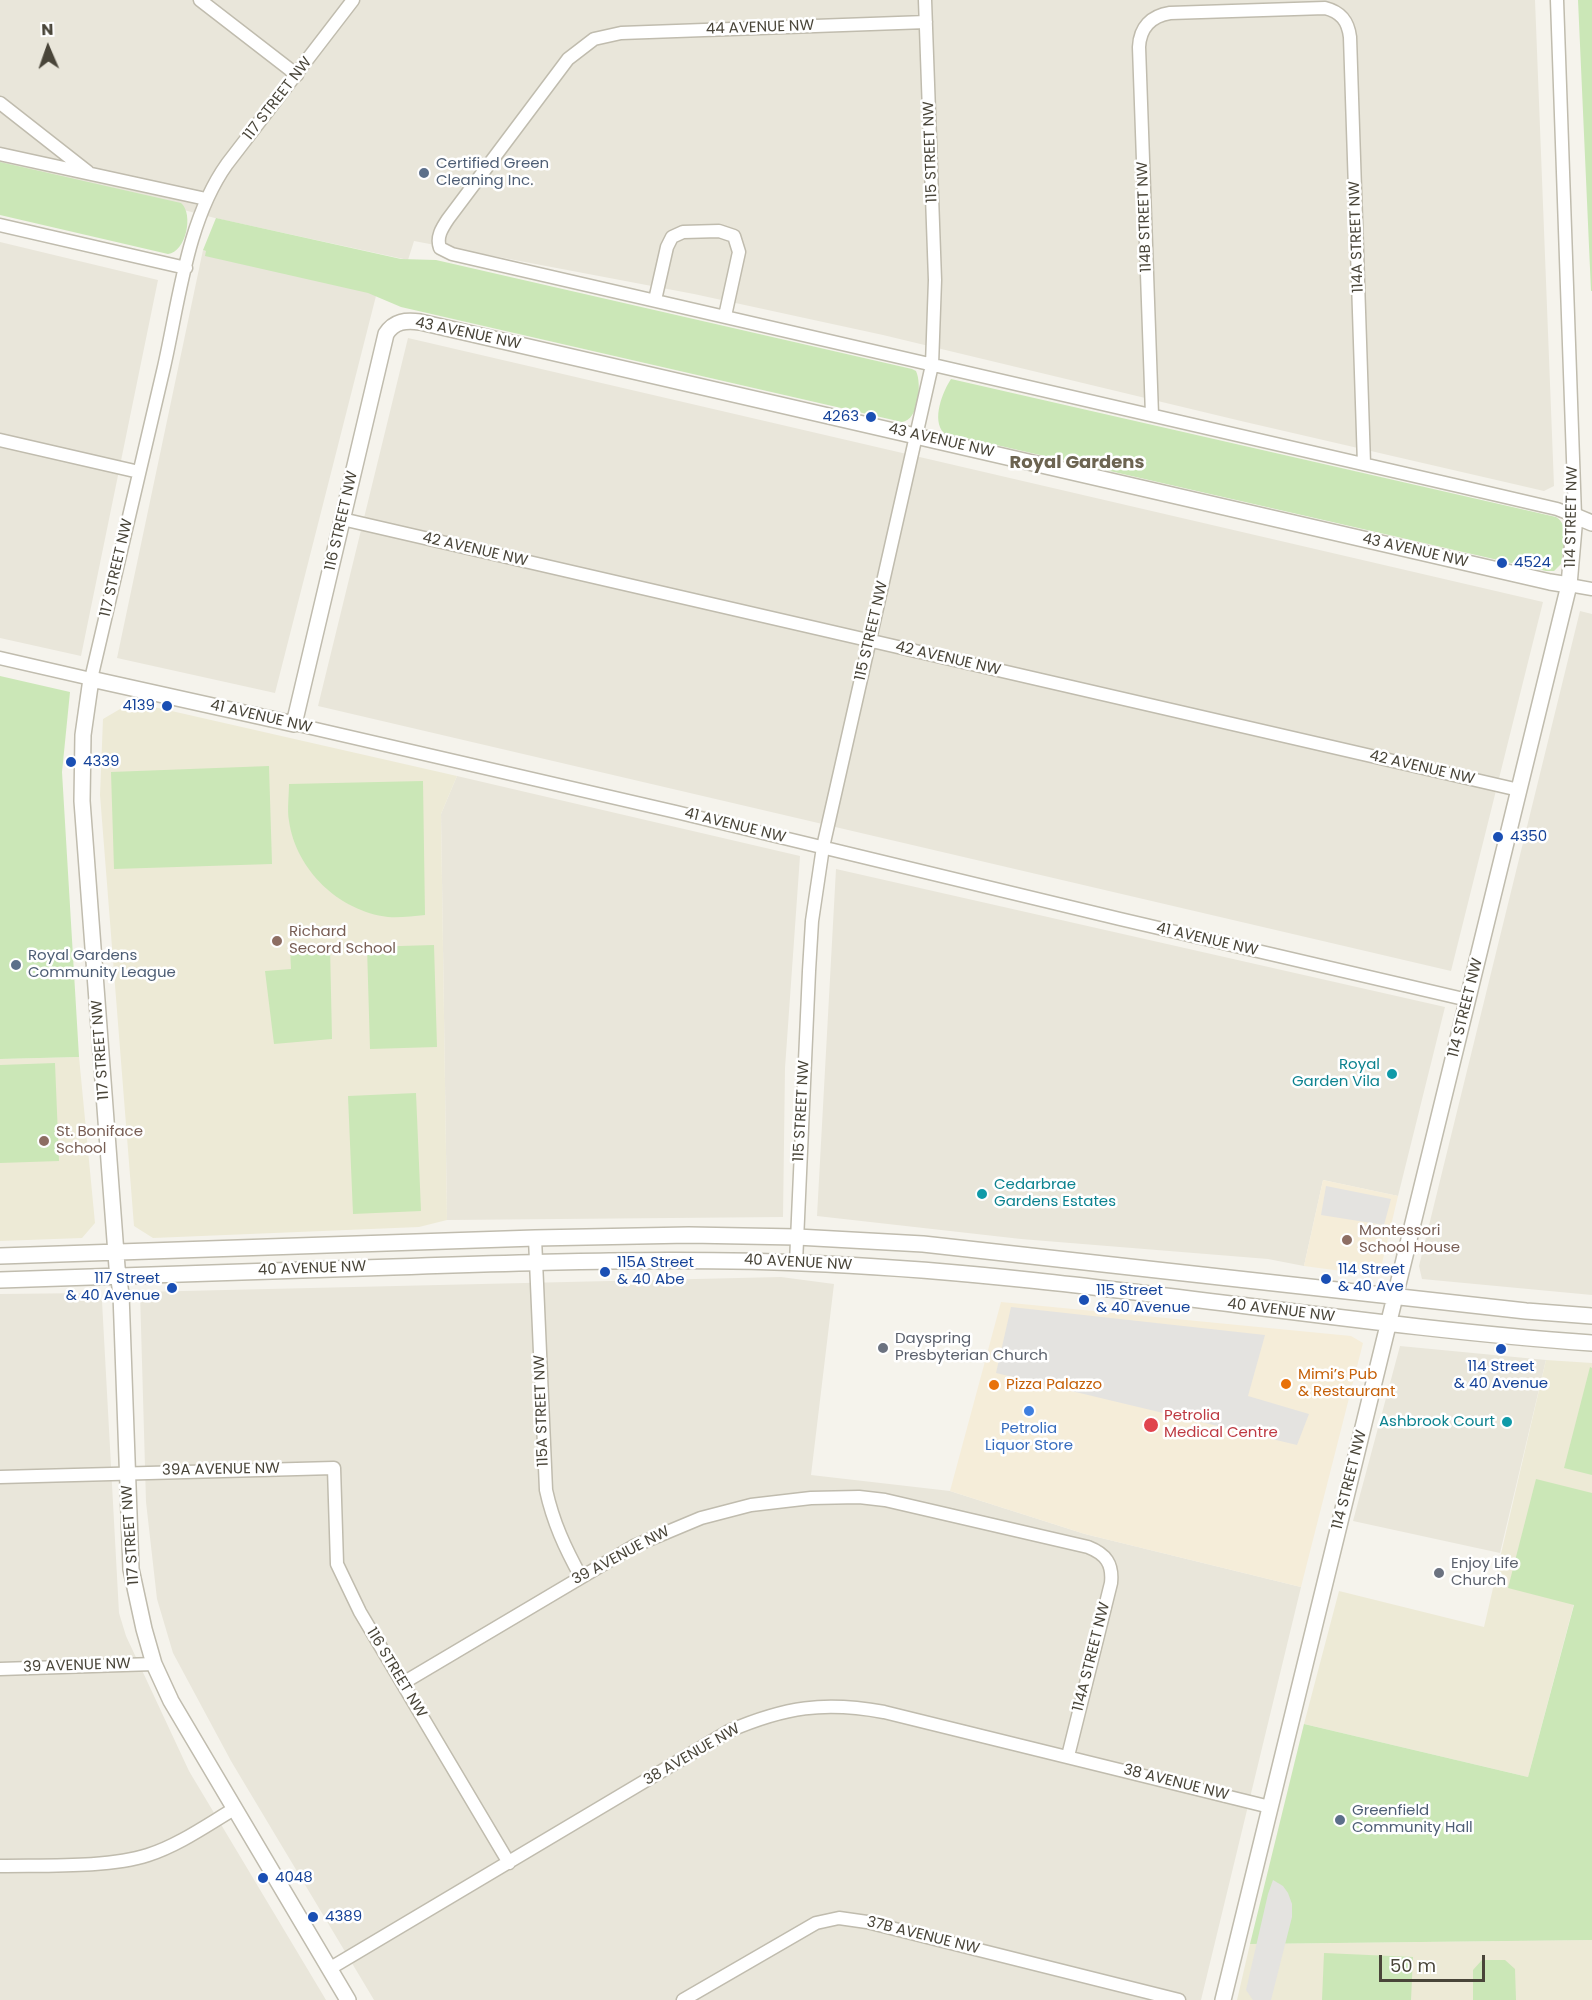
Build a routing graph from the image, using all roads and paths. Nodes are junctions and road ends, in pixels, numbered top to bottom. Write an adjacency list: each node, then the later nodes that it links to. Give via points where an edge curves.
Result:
1 (200, 0): 7 (street)
2 (353, 0): 7 (street, 117 STREET NW)
3 (925, 0): 6 (street, 115 STREET NW)
4 (1557, 0): 23 (street, 114 STREET NW)
5 (1339, 13): 18 (street, 114B STREET NW, via 1318,8 1170,13 1148,23 1142,33 1139,47); 21 (street, 114A STREET NW, via 1350,37)
6 (926, 22): 14 (street, 44 AVENUE NW, via 621,33 594,39 568,59 448,219 439,237 440,248 452,254); 17 (street, 115 STREET NW, via 935,280)
7 (297, 75): 11 (street, 117 STREET NW, via 227,164)
8 (0, 103): 10 (street)
9 (0, 154): 10 (street)
10 (91, 174): 11 (street)
11 (206, 200): 13 (street, 117 STREET NW)
12 (0, 225): 13 (street)
13 (186, 268): 22 (street, 117 STREET NW)
14 (655, 300): 15 (street); 15 (street, via 672,237 683,232 725,232 734,236 739,252)
15 (725, 316): 17 (street)
16 (396, 323): 19 (street, 43 AVENUE NW, via 420,322); 24 (street, 116 STREET NW, via 386,334)
17 (932, 364): 18 (street); 19 (street, 115 STREET NW)
18 (1152, 415): 21 (street)
19 (918, 436): 26 (street, 43 AVENUE NW); 28 (street, 115 STREET NW)
20 (0, 440): 22 (street)
21 (1364, 464): 23 (street)
22 (139, 472): 30 (street, 117 STREET NW)
23 (1575, 516): 25 (street); 26 (street, 114 STREET NW)
24 (342, 519): 28 (street, 42 AVENUE NW); 31 (street, 116 STREET NW)
25 (1592, 523)
26 (1569, 585): 27 (street, 43 AVENUE NW); 32 (street, 114 STREET NW)
27 (1592, 589)
28 (870, 640): 32 (street, 42 AVENUE NW); 33 (street, 115 STREET NW)
29 (0, 658): 30 (street, 41 AVENUE NW)
30 (91, 679): 31 (street, 41 AVENUE NW); 37 (street, 117 STREET NW, via 82,735 82,801)
31 (294, 724): 33 (street, 41 AVENUE NW)
32 (1519, 790): 34 (street, 114 STREET NW)
33 (823, 847): 34 (street, 41 AVENUE NW); 35 (street, 115 STREET NW, via 812,931)
34 (1468, 1000): 43 (street, 114 STREET NW)
35 (797, 1237): 36 (street, 40 AVENUE NW); 40 (street, 115 STREET NW); 43 (street, 40 AVENUE NW, via 923,1244)
36 (535, 1238): 37 (street, 40 AVENUE NW); 39 (street, 115A STREET NW)
37 (116, 1253): 38 (street, 40 AVENUE NW); 41 (street, 117 STREET NW)
38 (0, 1256)
39 (537, 1262): 40 (street, 40 AVENUE NW, via 672,1259); 41 (street, 40 AVENUE NW); 51 (street, 115A STREET NW, via 546,1490 554,1523)
40 (796, 1263): 45 (street, 40 AVENUE NW, via 967,1274)
41 (118, 1276): 42 (street, 40 AVENUE NW); 48 (street, 117 STREET NW)
42 (0, 1280)
43 (1396, 1295): 44 (street, 40 AVENUE NW); 45 (street, 114 STREET NW)
44 (1592, 1316)
45 (1389, 1324): 46 (street, 40 AVENUE NW); 56 (street, 114 STREET NW)
46 (1592, 1343)
47 (334, 1468): 48 (street, 39A AVENUE NW); 54 (street, 116 STREET NW, via 337,1564 360,1612)
48 (127, 1472): 49 (street, 39A AVENUE NW); 52 (street, 117 STREET NW, via 131,1569)
49 (0, 1477)
50 (1106, 1558): 51 (street, 39 AVENUE NW, via 1088,1547 911,1504 867,1498 800,1498 701,1518 651,1538); 55 (street, 114A STREET NW, via 1112,1571 1111,1583)
51 (581, 1577): 54 (street, 39 AVENUE NW)
52 (154, 1664): 53 (street, 39 AVENUE NW); 57 (street, 117 STREET NW)
53 (0, 1669)
54 (403, 1683): 58 (street, 116 STREET NW)
55 (1068, 1756): 56 (street, 38 AVENUE NW); 58 (street, 38 AVENUE NW, via 862,1708 810,1707 782,1712 729,1731)
56 (1270, 1807): 64 (street, 114 STREET NW)
57 (234, 1809): 59 (street, via 179,1841 140,1857 102,1863); 60 (street, 117 STREET NW)
58 (509, 1863): 60 (street, 38 AVENUE NW)
59 (0, 1866)
60 (329, 1969): 61 (street, 117 STREET NW)
61 (348, 2000)
62 (683, 2000): 63 (street, 37B AVENUE NW, via 816,1923 839,1918)
63 (1179, 2000)
64 (1223, 2000)

